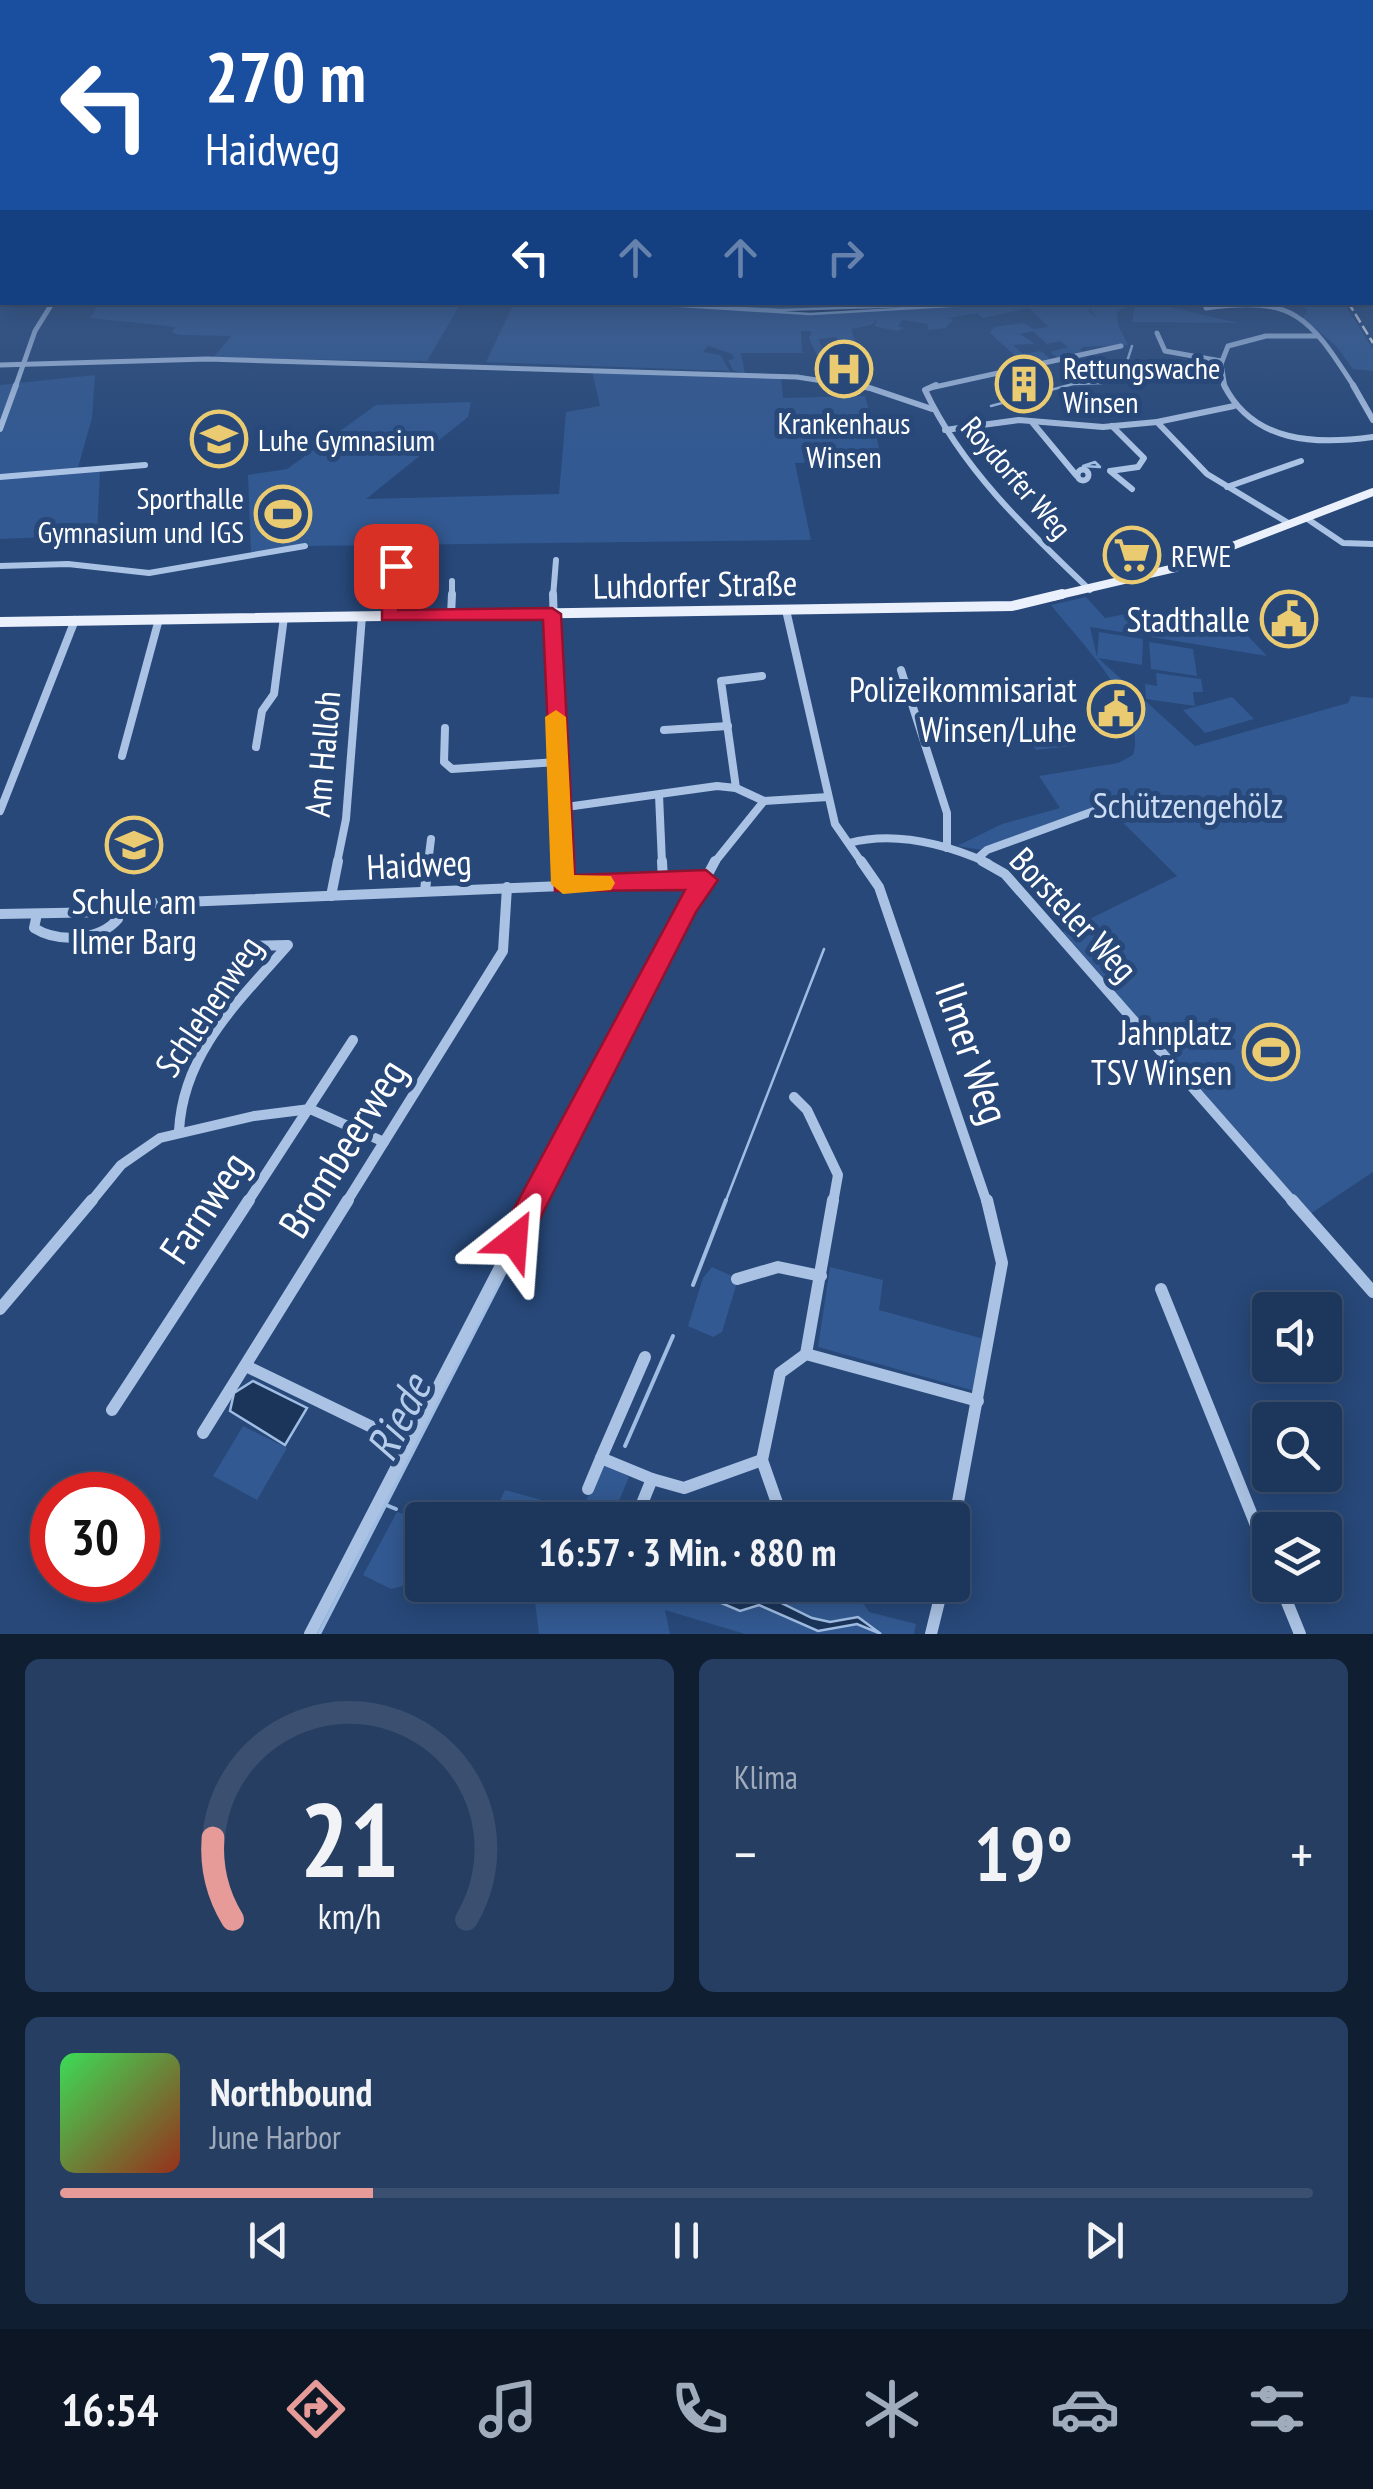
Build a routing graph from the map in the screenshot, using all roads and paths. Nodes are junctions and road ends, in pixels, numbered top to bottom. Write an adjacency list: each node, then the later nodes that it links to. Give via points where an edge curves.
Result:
1 (51, 305): 9 (street, via 35,331)
2 (1256, 305): 4 (street)
3 (1273, 305): 6 (street)
4 (1206, 308)
5 (1157, 332): 8 (street, via 1165,351)
6 (1316, 336): 8 (street, via 1242,340 1224,350); 14 (street)
7 (1121, 346): 13 (street, via 937,383 925,390)
8 (1221, 361): 12 (street)
9 (27, 364): 10 (street); 11 (street, via 207,359); 18 (street)
10 (0, 365)
11 (491, 365): 13 (street, Roydorfer Weg, via 832,379)
12 (1234, 406): 16 (street); 20 (street, via 1260,427 1292,438)
13 (932, 409): 19 (street, Roydorfer Weg)
14 (1373, 420)
15 (1032, 422): 17 (street); 19 (street); 23 (street)
16 (1157, 422): 17 (street); 26 (street)
17 (1112, 426): 25 (street, via 1144,458 1138,467 1110,472)
18 (0, 429)
19 (946, 430): 36 (street, Roydorfer Weg, via 1036,538)
20 (1373, 437)
21 (1300, 461): 26 (street)
22 (145, 465): 24 (street)
23 (1076, 475)
24 (0, 477)
25 (1132, 488)
26 (1227, 488): 29 (street)
27 (1373, 492): 28 (main road, Luhdorfer Straße)
28 (1306, 518): 29 (main road, Luhdorfer Straße); 30 (street, via 1344,543)
29 (1290, 524): 36 (main road, Luhdorfer Straße, via 1175,568)
30 (1373, 544)
31 (305, 546): 33 (street, via 149,573 68,564)
32 (556, 560): 38 (street)
33 (0, 566)
34 (396, 566): 41 (street)
35 (452, 580): 39 (street)
36 (1090, 590): 37 (main road, Luhdorfer Straße, via 1012,606)
37 (786, 610): 38 (main road, Luhdorfer Straße); 56 (street, Ilmer Weg)
38 (552, 614): 39 (main road, Luhdorfer Straße); 53 (street)
39 (452, 615): 41 (main road, Luhdorfer Straße)
40 (362, 616): 41 (main road, Luhdorfer Straße); 42 (main road, Luhdorfer Straße); 70 (street, Am Halloh, via 346,819)
41 (388, 616)
42 (284, 617): 43 (main road, Luhdorfer Straße); 51 (street, via 274,694 262,711)
43 (159, 619): 44 (main road, Luhdorfer Straße); 52 (street)
44 (75, 620): 45 (main road, Luhdorfer Straße); 59 (street)
45 (0, 622)
46 (901, 670): 63 (street, via 947,813)
47 (762, 676): 48 (street, via 721,681)
48 (728, 726): 50 (street); 54 (street)
49 (445, 728): 53 (street, via 444,762 452,769)
50 (664, 730)
51 (256, 747)
52 (122, 756)
53 (558, 762): 58 (street)
54 (736, 788): 55 (street); 57 (street)
55 (658, 794): 58 (street); 66 (street)
56 (828, 797): 57 (street); 62 (street, Ilmer Weg)
57 (764, 801): 65 (street, via 727,842)
58 (560, 808): 67 (street)
59 (0, 811)
60 (1094, 811): 64 (street)
61 (431, 840): 69 (street)
62 (849, 843): 63 (street, Borsteler Weg, via 878,837); 89 (street, Ilmer Weg, via 879,888 996,1228 999,1299)
63 (947, 848): 64 (street, Borsteler Weg)
64 (979, 857): 81 (street, Borsteler Weg, via 1024,894)
65 (706, 880): 66 (street, Haidweg); 92 (street)
66 (663, 881): 67 (street, Haidweg)
67 (563, 884): 68 (street, Haidweg)
68 (508, 887): 69 (street, Haidweg); 79 (street, Brombeerweg, via 503,951)
69 (425, 891): 70 (street, Haidweg)
70 (331, 896): 71 (street, Haidweg)
71 (135, 904)
72 (0, 914): 73 (street)
73 (37, 914): 73 (street, via 109,912 118,919 100,933 46,936 34,928)
74 (247, 946): 78 (street, Schlehenweg, via 288,944 195,1063 181,1093)
75 (353, 1040): 77 (street, Farnweg)
76 (794, 1097): 80 (street, via 808,1110 838,1175)
77 (310, 1109): 78 (street, Schlehenweg); 79 (street); 90 (street, Farnweg)
78 (179, 1131): 85 (street, Schlehenweg, via 121,1165)
79 (384, 1142): 88 (street, Brombeerweg)
80 (821, 1276): 82 (street, via 778,1267); 86 (street)
81 (1368, 1277): 84 (street, Borsteler Weg)
82 (737, 1280)
83 (1161, 1288): 100 (street)
84 (1373, 1292)
85 (0, 1309)
86 (806, 1354): 89 (street); 94 (street, via 780,1373)
87 (645, 1357): 93 (street)
88 (246, 1366): 91 (street, Brombeerweg); 92 (street)
89 (978, 1401): 99 (street, Ilmer Weg)
90 (112, 1410)
91 (202, 1433)
92 (407, 1444): 103 (street)
93 (601, 1458): 95 (street); 96 (street)
94 (762, 1460): 95 (street, via 684,1488); 98 (street)
95 (652, 1479): 97 (street)
96 (588, 1489)
97 (643, 1502)
98 (777, 1502)
99 (958, 1502)
100 (1252, 1515)
101 (939, 1602): 104 (street)
102 (1287, 1602): 105 (street)
103 (310, 1634)
104 (932, 1634)
105 (1300, 1634)

